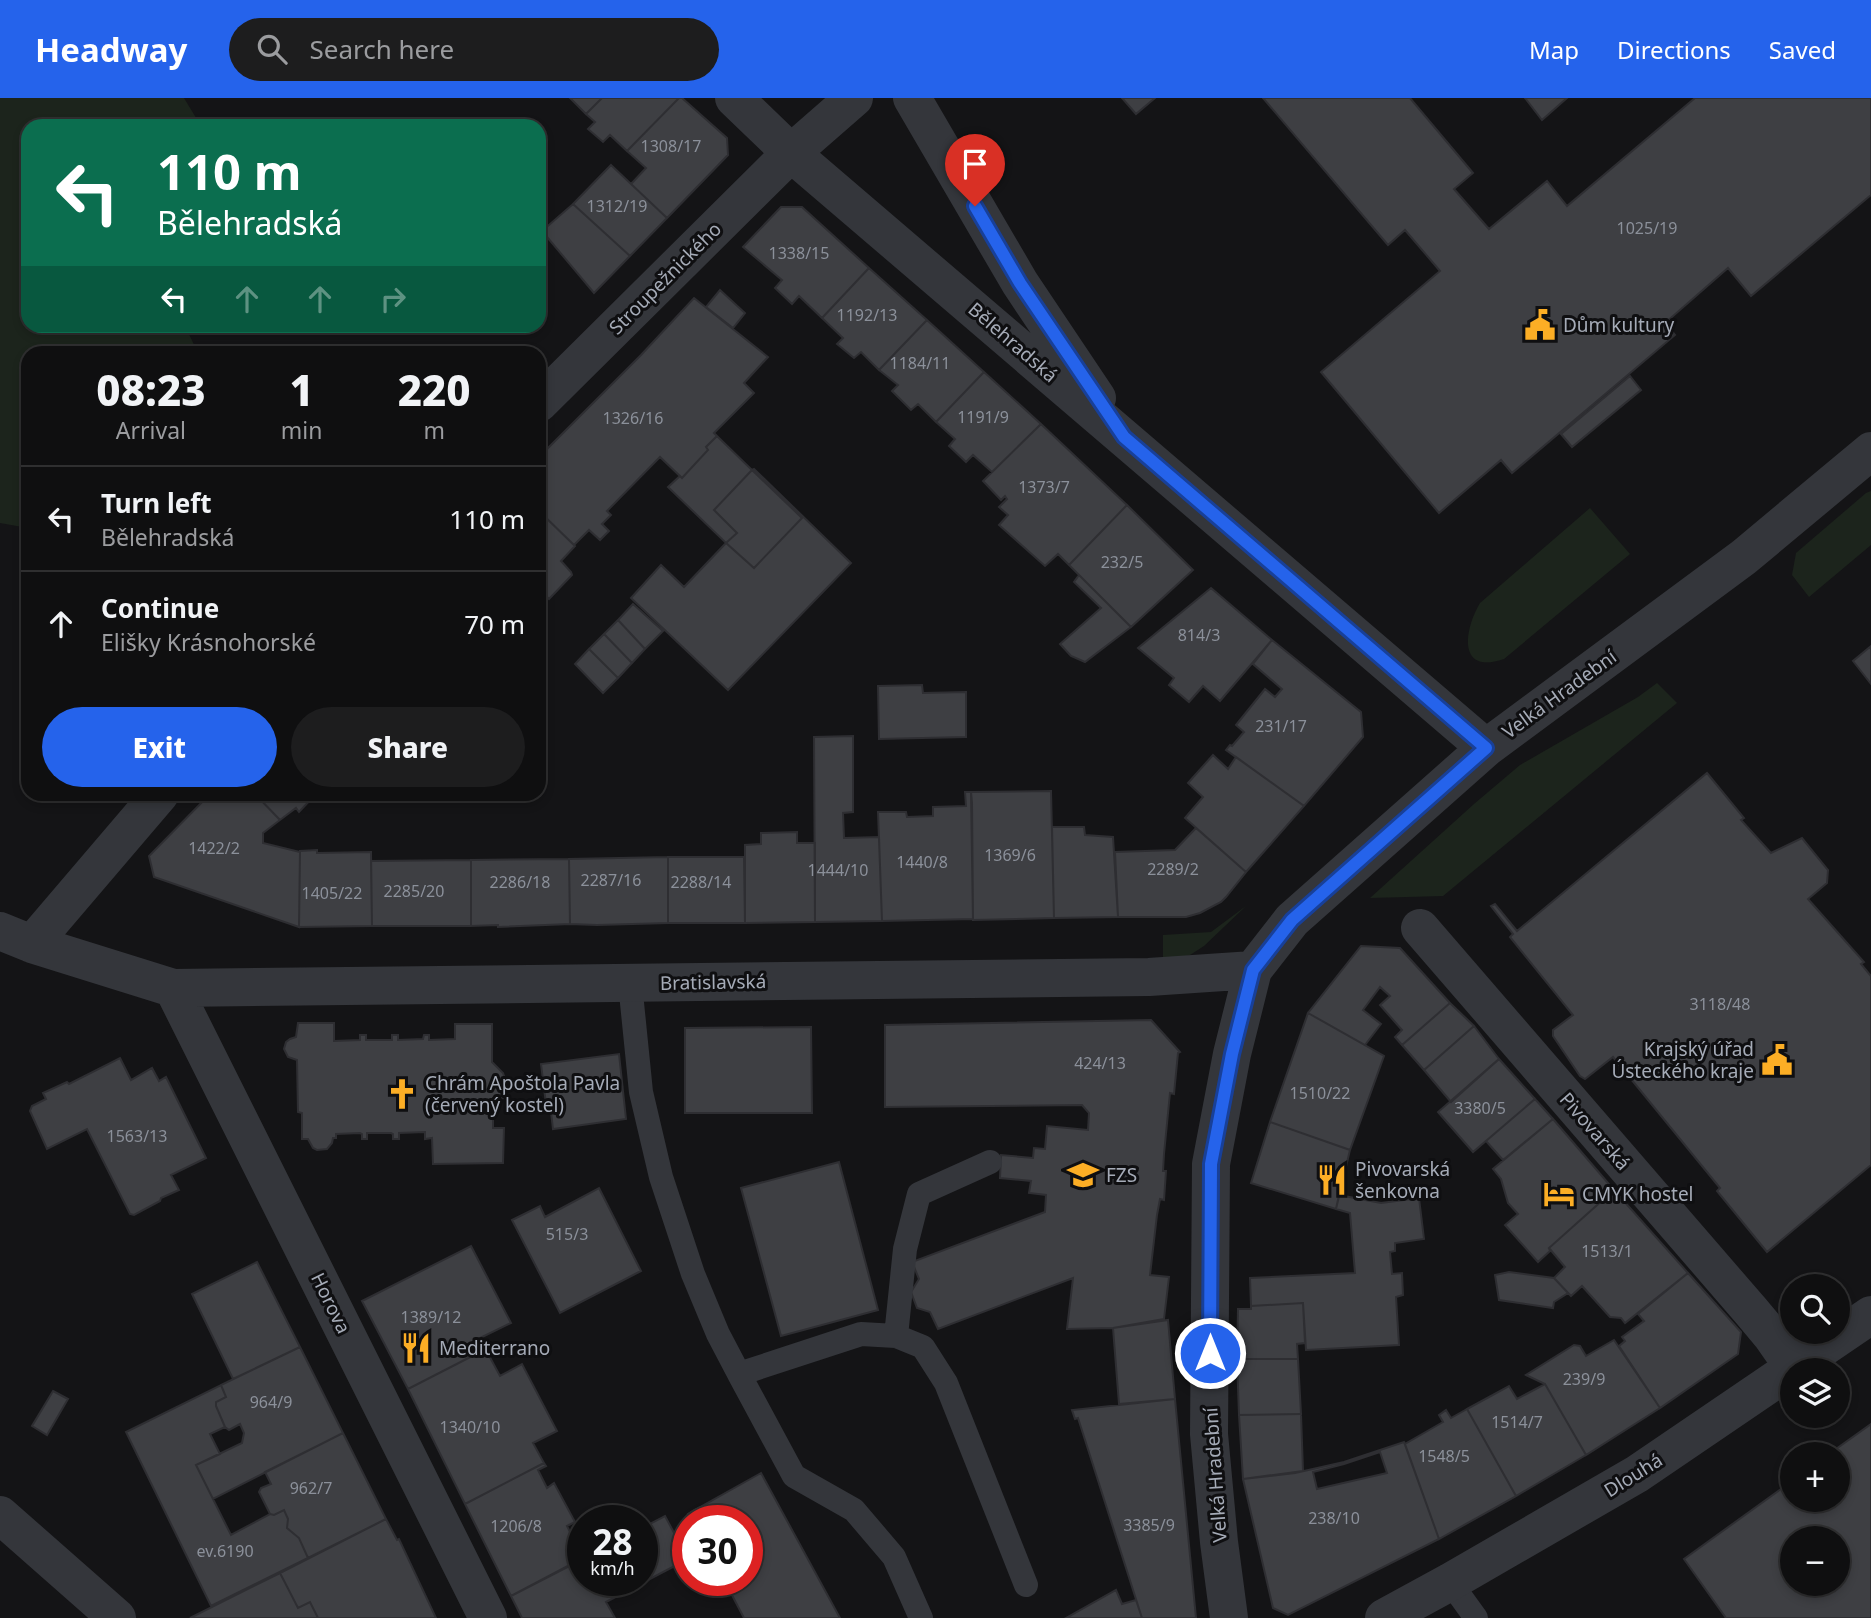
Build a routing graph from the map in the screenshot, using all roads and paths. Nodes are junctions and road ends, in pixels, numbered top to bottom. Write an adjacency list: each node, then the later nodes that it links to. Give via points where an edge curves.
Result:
1 (734, 98): 4 (street, Bělehradská)
2 (854, 98): 4 (street, Stroupežnického)
3 (912, 98): 6 (street, via 1020,283)
4 (790, 153): 5 (street, Stroupežnického); 6 (street, Bělehradská)
5 (546, 395)
6 (1124, 437): 8 (street, Bělehradská)
7 (1871, 451): 8 (street, Velká Hradební, via 1744,557)
8 (1486, 748): 12 (street, Velká Hradební, via 1292,920)
9 (153, 801): 11 (street)
10 (1420, 929): 18 (street, Pivovarská)
11 (16, 937): 14 (street, Bratislavská)
12 (1253, 970): 13 (street, Bratislavská, via 1149,977); 28 (street, Velká Hradební, via 1211,1164 1209,1434)
13 (630, 983): 14 (street, Bratislavská); 20 (lane, via 641,1092 660,1177 693,1275)
14 (173, 988): 26 (street, Horova)
15 (990, 1162): 17 (lane, via 919,1195 905,1249)
16 (1871, 1315): 19 (street, Dlouhá)
17 (896, 1336): 20 (lane, via 861,1334); 24 (lane, via 923,1347 946,1383)
18 (1787, 1358)
19 (1809, 1358)
20 (739, 1374): 27 (lane, via 794,1476 854,1510 894,1557)
21 (1780, 1378): 23 (street, Dlouhá, via 1637,1475)
22 (0, 1515): 25 (street)
23 (1450, 1582): 29 (street, Dlouhá); 30 (lane)
24 (1026, 1585)
25 (117, 1618)
26 (488, 1618)
27 (921, 1618)
28 (1229, 1618)
29 (1384, 1618)
30 (1476, 1618)

